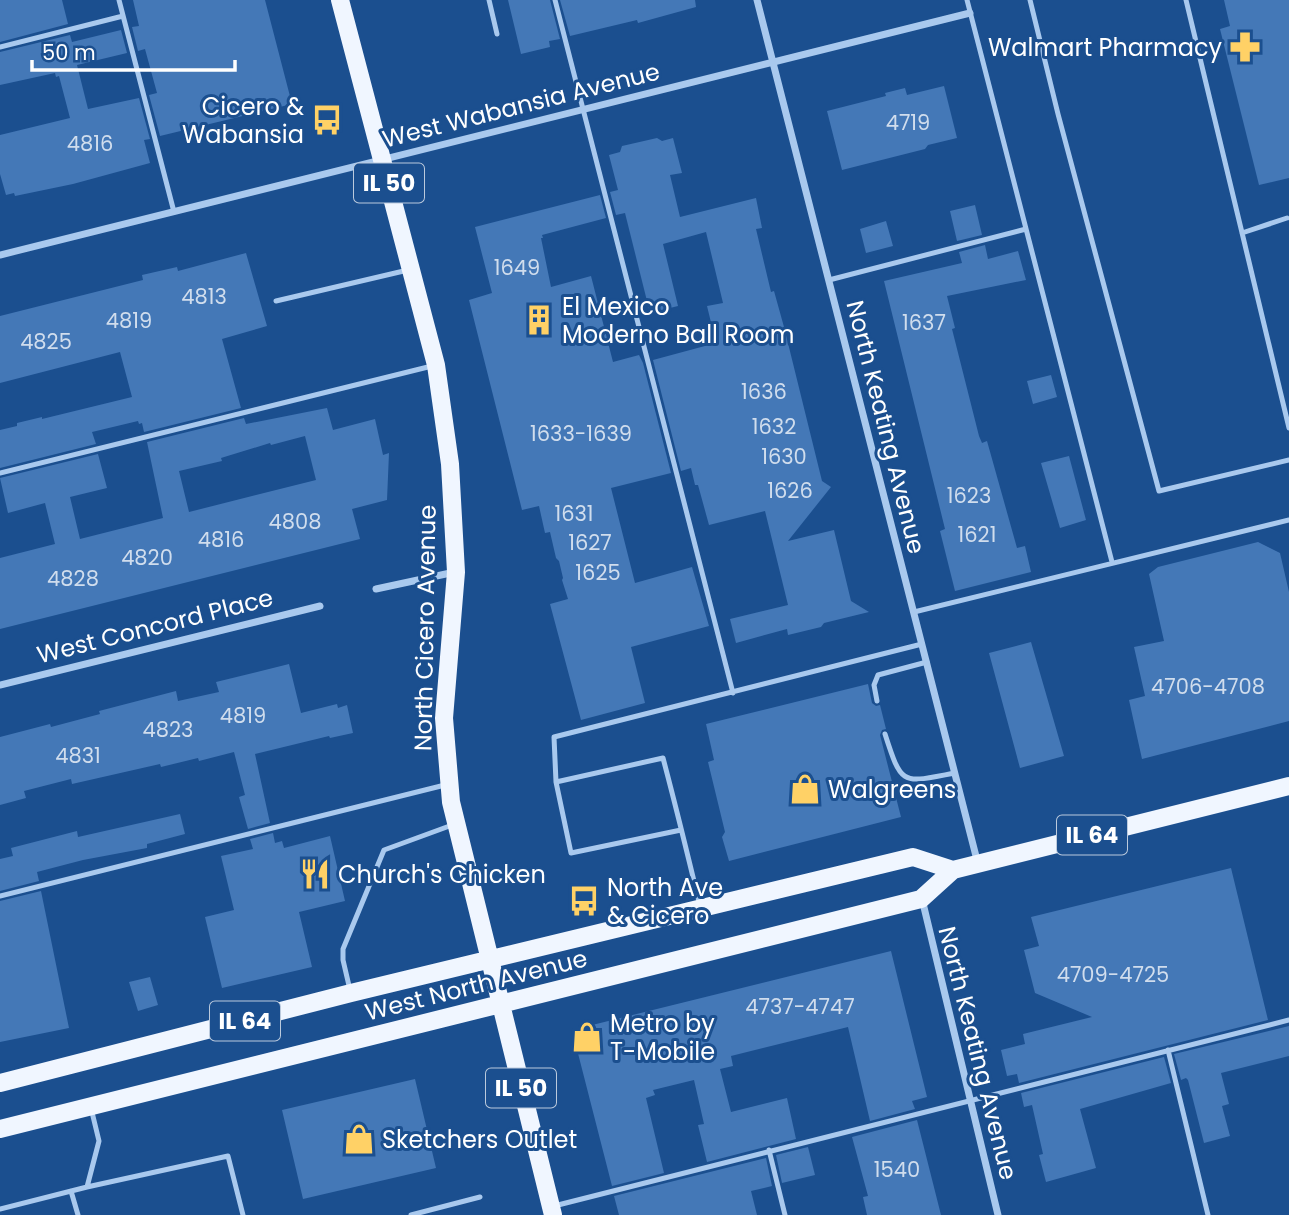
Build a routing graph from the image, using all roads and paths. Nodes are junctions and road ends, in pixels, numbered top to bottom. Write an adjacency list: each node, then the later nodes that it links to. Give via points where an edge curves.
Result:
1 (119, 0): 10 (lane)
2 (340, 0): 15 (main road, North Cicero Avenue / IL 50)
3 (489, 0): 11 (lane)
4 (555, 0): 14 (lane)
5 (757, 0): 13 (street, North Keating Avenue)
6 (967, 0): 9 (lane)
7 (1030, 0): 26 (lane, via 1158,491)
8 (1186, 0): 19 (lane)
9 (970, 13): 13 (street, West Wabansia Avenue); 18 (lane)
10 (123, 16): 12 (lane); 16 (lane)
11 (497, 34)
12 (0, 47)
13 (773, 62): 14 (street, West Wabansia Avenue); 22 (street, North Keating Avenue)
14 (583, 110): 15 (street, West Wabansia Avenue); 37 (lane)
15 (383, 160): 16 (street, West Wabansia Avenue); 21 (main road, North Cicero Avenue / IL 50)
16 (174, 212): 20 (street, West Wabansia Avenue)
17 (1288, 220): 19 (lane)
18 (1026, 229): 22 (lane); 29 (lane)
19 (1242, 233): 25 (lane)
20 (0, 255)
21 (411, 269): 23 (lane); 24 (main road, North Cicero Avenue / IL 50)
22 (829, 280): 33 (street, North Keating Avenue)
23 (276, 302)
24 (436, 365): 27 (lane); 30 (main road, North Cicero Avenue / IL 50, via 450,464)
25 (1289, 428)
26 (1289, 460)
27 (0, 473)
28 (1289, 520): 29 (lane)
29 (1112, 562): 33 (lane)
30 (456, 572): 31 (street); 42 (main road, North Cicero Avenue / IL 50, via 444,718)
31 (376, 589)
32 (320, 606): 36 (street, West Concord Place)
33 (914, 612): 34 (street, North Keating Avenue)
34 (922, 644): 35 (street, North Keating Avenue); 37 (lane)
35 (927, 662): 38 (lane, via 878,675 874,685); 40 (street, North Keating Avenue)
36 (0, 685)
37 (733, 693): 41 (lane, via 554,737)
38 (877, 701)
39 (886, 734): 40 (lane, via 897,770 907,778)
40 (955, 773): 46 (street, North Keating Avenue)
41 (556, 782): 45 (lane, via 663,758); 45 (lane, via 571,853)
42 (449, 784): 44 (main road, North Cicero Avenue / IL 50); 48 (lane)
43 (1289, 786): 46 (main road, West North Avenue / IL 64)
44 (456, 824): 51 (main road, North Cicero Avenue / IL 50); 52 (lane, via 384,850 343,949)
45 (681, 830): 50 (lane)
46 (978, 864): 47 (main road, West North Avenue / IL 64)
47 (953, 870): 49 (main road, West North Avenue / IL 64); 50 (main road, West North Avenue / IL 64, via 913,857)
48 (0, 896)
49 (922, 899): 53 (main road, West North Avenue / IL 64); 57 (street, North Keating Avenue)
50 (700, 908): 51 (main road, West North Avenue / IL 64)
51 (490, 960): 52 (main road, West North Avenue / IL 64); 53 (main road, North Cicero Avenue / IL 50)
52 (351, 993): 56 (main road, West North Avenue / IL 64)
53 (500, 1004): 58 (main road, West North Avenue / IL 64); 65 (main road, North Cicero Avenue / IL 50)
54 (1289, 1020): 55 (lane)
55 (1168, 1050): 57 (lane); 71 (lane)
56 (0, 1083)
57 (970, 1099): 60 (lane); 70 (street, North Keating Avenue)
58 (91, 1106): 59 (main road, West North Avenue / IL 64); 61 (lane, via 99,1141)
59 (0, 1129)
60 (769, 1150): 65 (lane); 69 (lane)
61 (87, 1186): 62 (lane); 67 (lane, via 228,1156)
62 (71, 1191): 64 (lane); 66 (lane)
63 (480, 1197): 68 (lane)
64 (0, 1209)
65 (552, 1211)
66 (78, 1215)
67 (243, 1215)
68 (411, 1215)
69 (785, 1215)
70 (998, 1215)
71 (1208, 1215)

